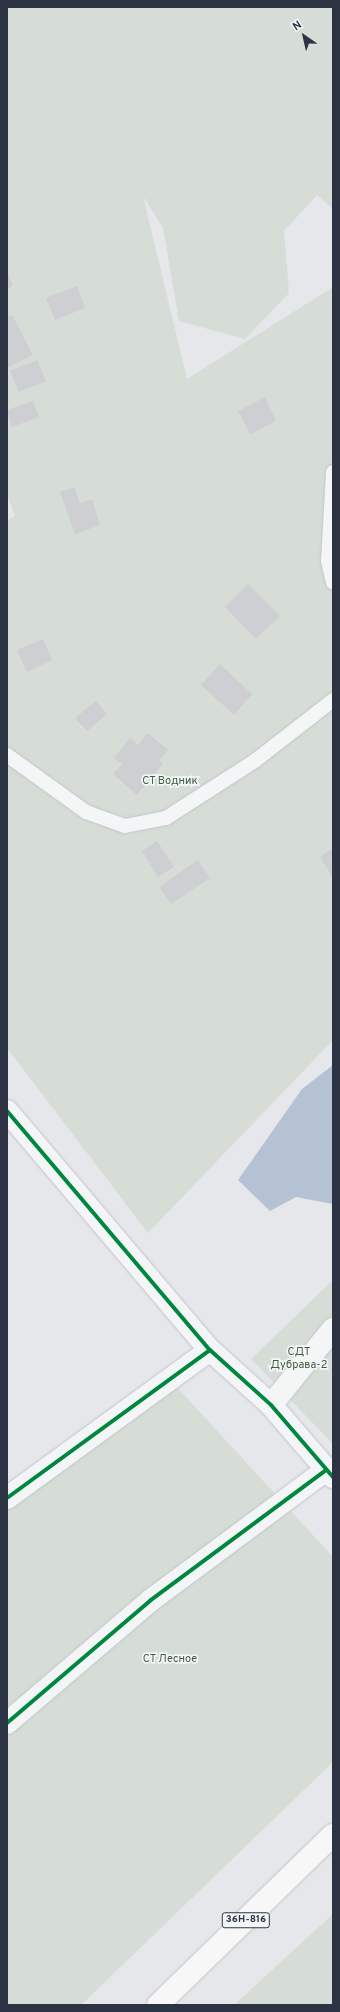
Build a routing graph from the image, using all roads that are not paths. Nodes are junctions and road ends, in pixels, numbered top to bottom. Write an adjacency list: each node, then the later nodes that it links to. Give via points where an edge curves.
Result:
1 (333, 472): 2 (lane, via 328,561)
2 (333, 582)
3 (333, 700): 4 (lane, via 256,760 166,818 125,826 86,812)
4 (7, 756)
5 (7, 1111): 7 (street)
6 (333, 1329): 8 (street)
7 (210, 1350): 8 (street); 10 (street)
8 (271, 1405): 9 (street)
9 (330, 1473): 11 (street, via 151,1600)
10 (7, 1498)
11 (7, 1723)
12 (333, 1835): 13 (main road, 36Н-816)
13 (158, 2005)

